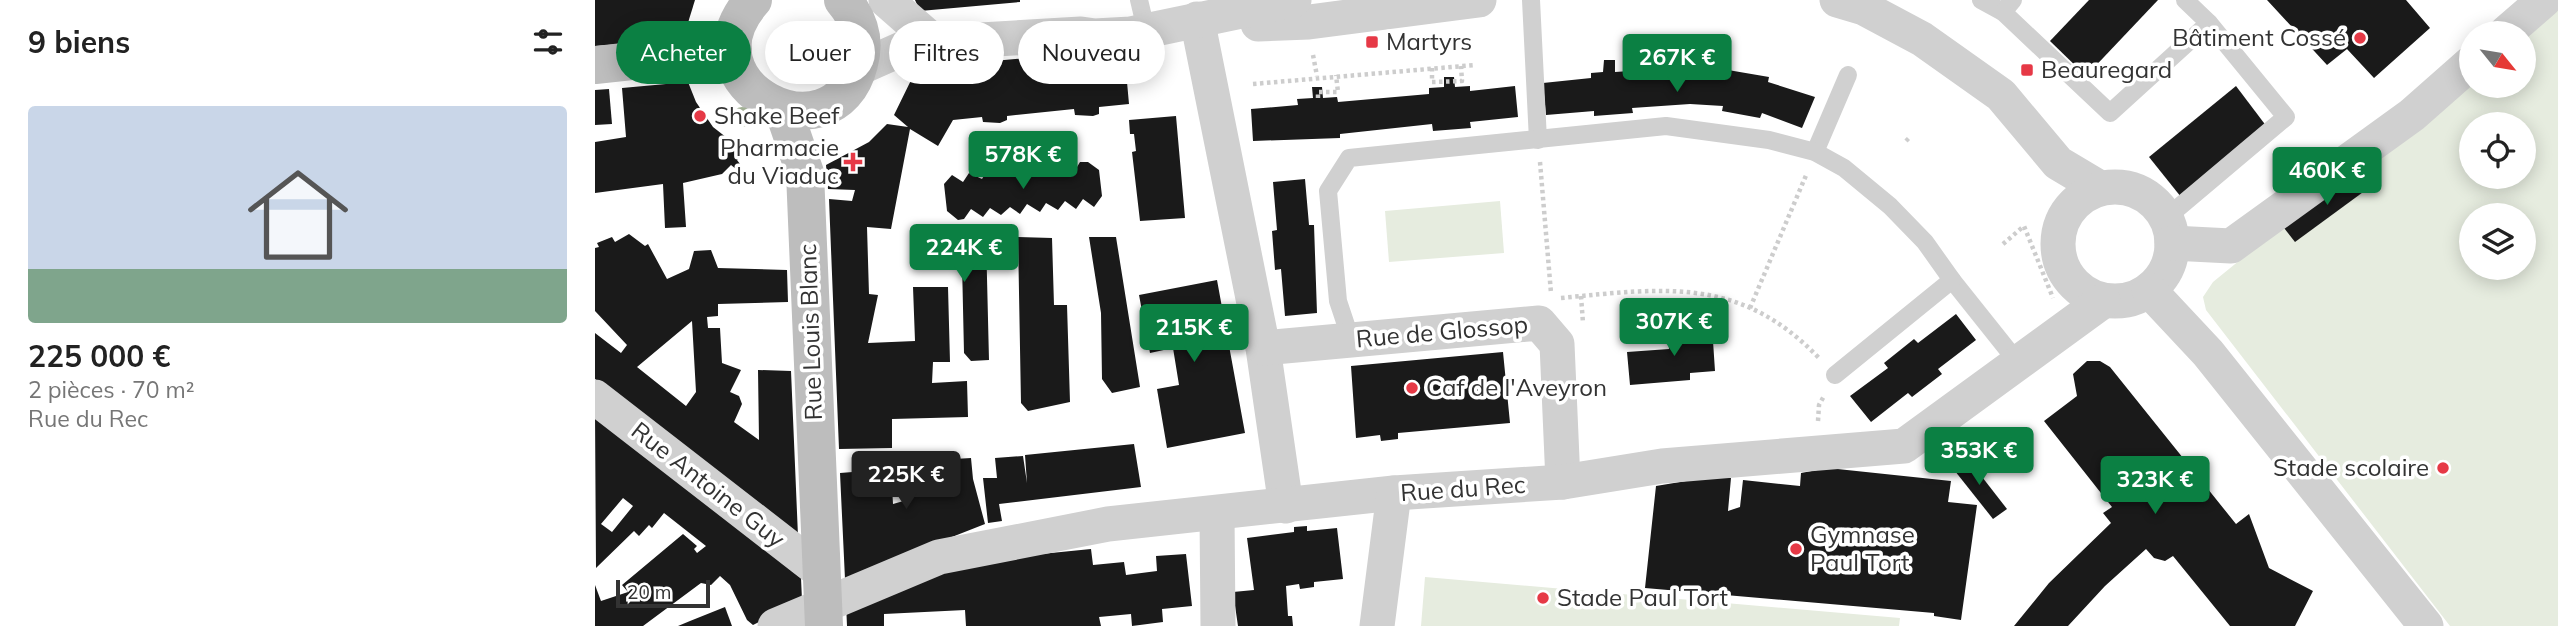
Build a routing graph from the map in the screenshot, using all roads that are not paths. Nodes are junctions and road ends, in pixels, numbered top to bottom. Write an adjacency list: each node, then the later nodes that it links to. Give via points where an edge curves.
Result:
1 (753, 0): 12 (main road)
2 (1294, 0): 11 (street)
3 (1479, 0): 11 (street, via 1308,22 1222,25)
4 (1531, 0): 25 (lane)
5 (1981, 0): 10 (lane)
6 (2185, 0): 15 (lane)
7 (2544, 0): 13 (street)
8 (1856, 3): 27 (street, via 1922,39 2001,95)
9 (861, 5): 14 (street)
10 (2008, 6): 15 (lane, via 2110,113)
11 (1172, 17): 16 (street, via 1131,34); 38 (street)
12 (739, 21)
13 (2511, 21)
14 (889, 22)
15 (2209, 23): 31 (lane, via 2287,117)
16 (1004, 38)
17 (616, 63): 18 (main road)
18 (595, 65)
19 (2459, 74): 31 (street, via 2412,115 2231,246)
20 (1848, 75): 26 (lane)
21 (746, 84): 24 (main road, via 767,103)
22 (851, 84): 23 (main road)
23 (824, 106): 24 (main road); 28 (main road, Rue Louis Blanc)
24 (783, 109): 28 (main road, Rue Louis Blanc)
25 (1538, 140): 26 (lane, via 1665,126 1721,132); 37 (lane, via 1349,158 1328,191 1338,301)
26 (1815, 152): 32 (lane, via 1844,168 1890,206 1925,242)
27 (2058, 163): 29 (street); 30 (street)
28 (804, 164): 46 (main road, Rue Louis Blanc)
29 (2100, 188): 30 (street, via 2075,202); 31 (street, via 2116,186 2145,195)
30 (2066, 214): 33 (street, via 2057,248)
31 (2169, 230): 34 (street, via 2170,261)
32 (1952, 280): 39 (lane); 40 (lane)
33 (2071, 282): 35 (street, via 2085,294); 36 (street)
34 (2149, 290): 35 (street, via 2119,302); 50 (street, via 2208,353)
35 (2103, 300): 36 (street, Rue du Rec)
36 (2069, 324): 39 (street, Rue du Rec)
37 (1351, 340): 38 (street, Rue de Glossop); 42 (street, Rue de Glossop, via 1539,323 1557,344)
38 (1263, 348): 44 (street)
39 (2019, 364): 42 (street, Rue du Rec, via 1904,446 1662,466)
40 (1835, 375)
41 (595, 397): 46 (street, Rue Antoine Guy)
42 (1563, 482): 43 (street, Rue du Rec)
43 (1394, 493): 44 (street, Rue du Rec); 49 (street)
44 (1286, 506): 45 (street, Rue du Rec)
45 (1217, 514): 46 (street, Rue du Rec, via 1108,524 939,557); 48 (street)
46 (823, 602): 47 (street, Rue du Rec)
47 (775, 626)
48 (1218, 626)
49 (1377, 626)
50 (2426, 626)

